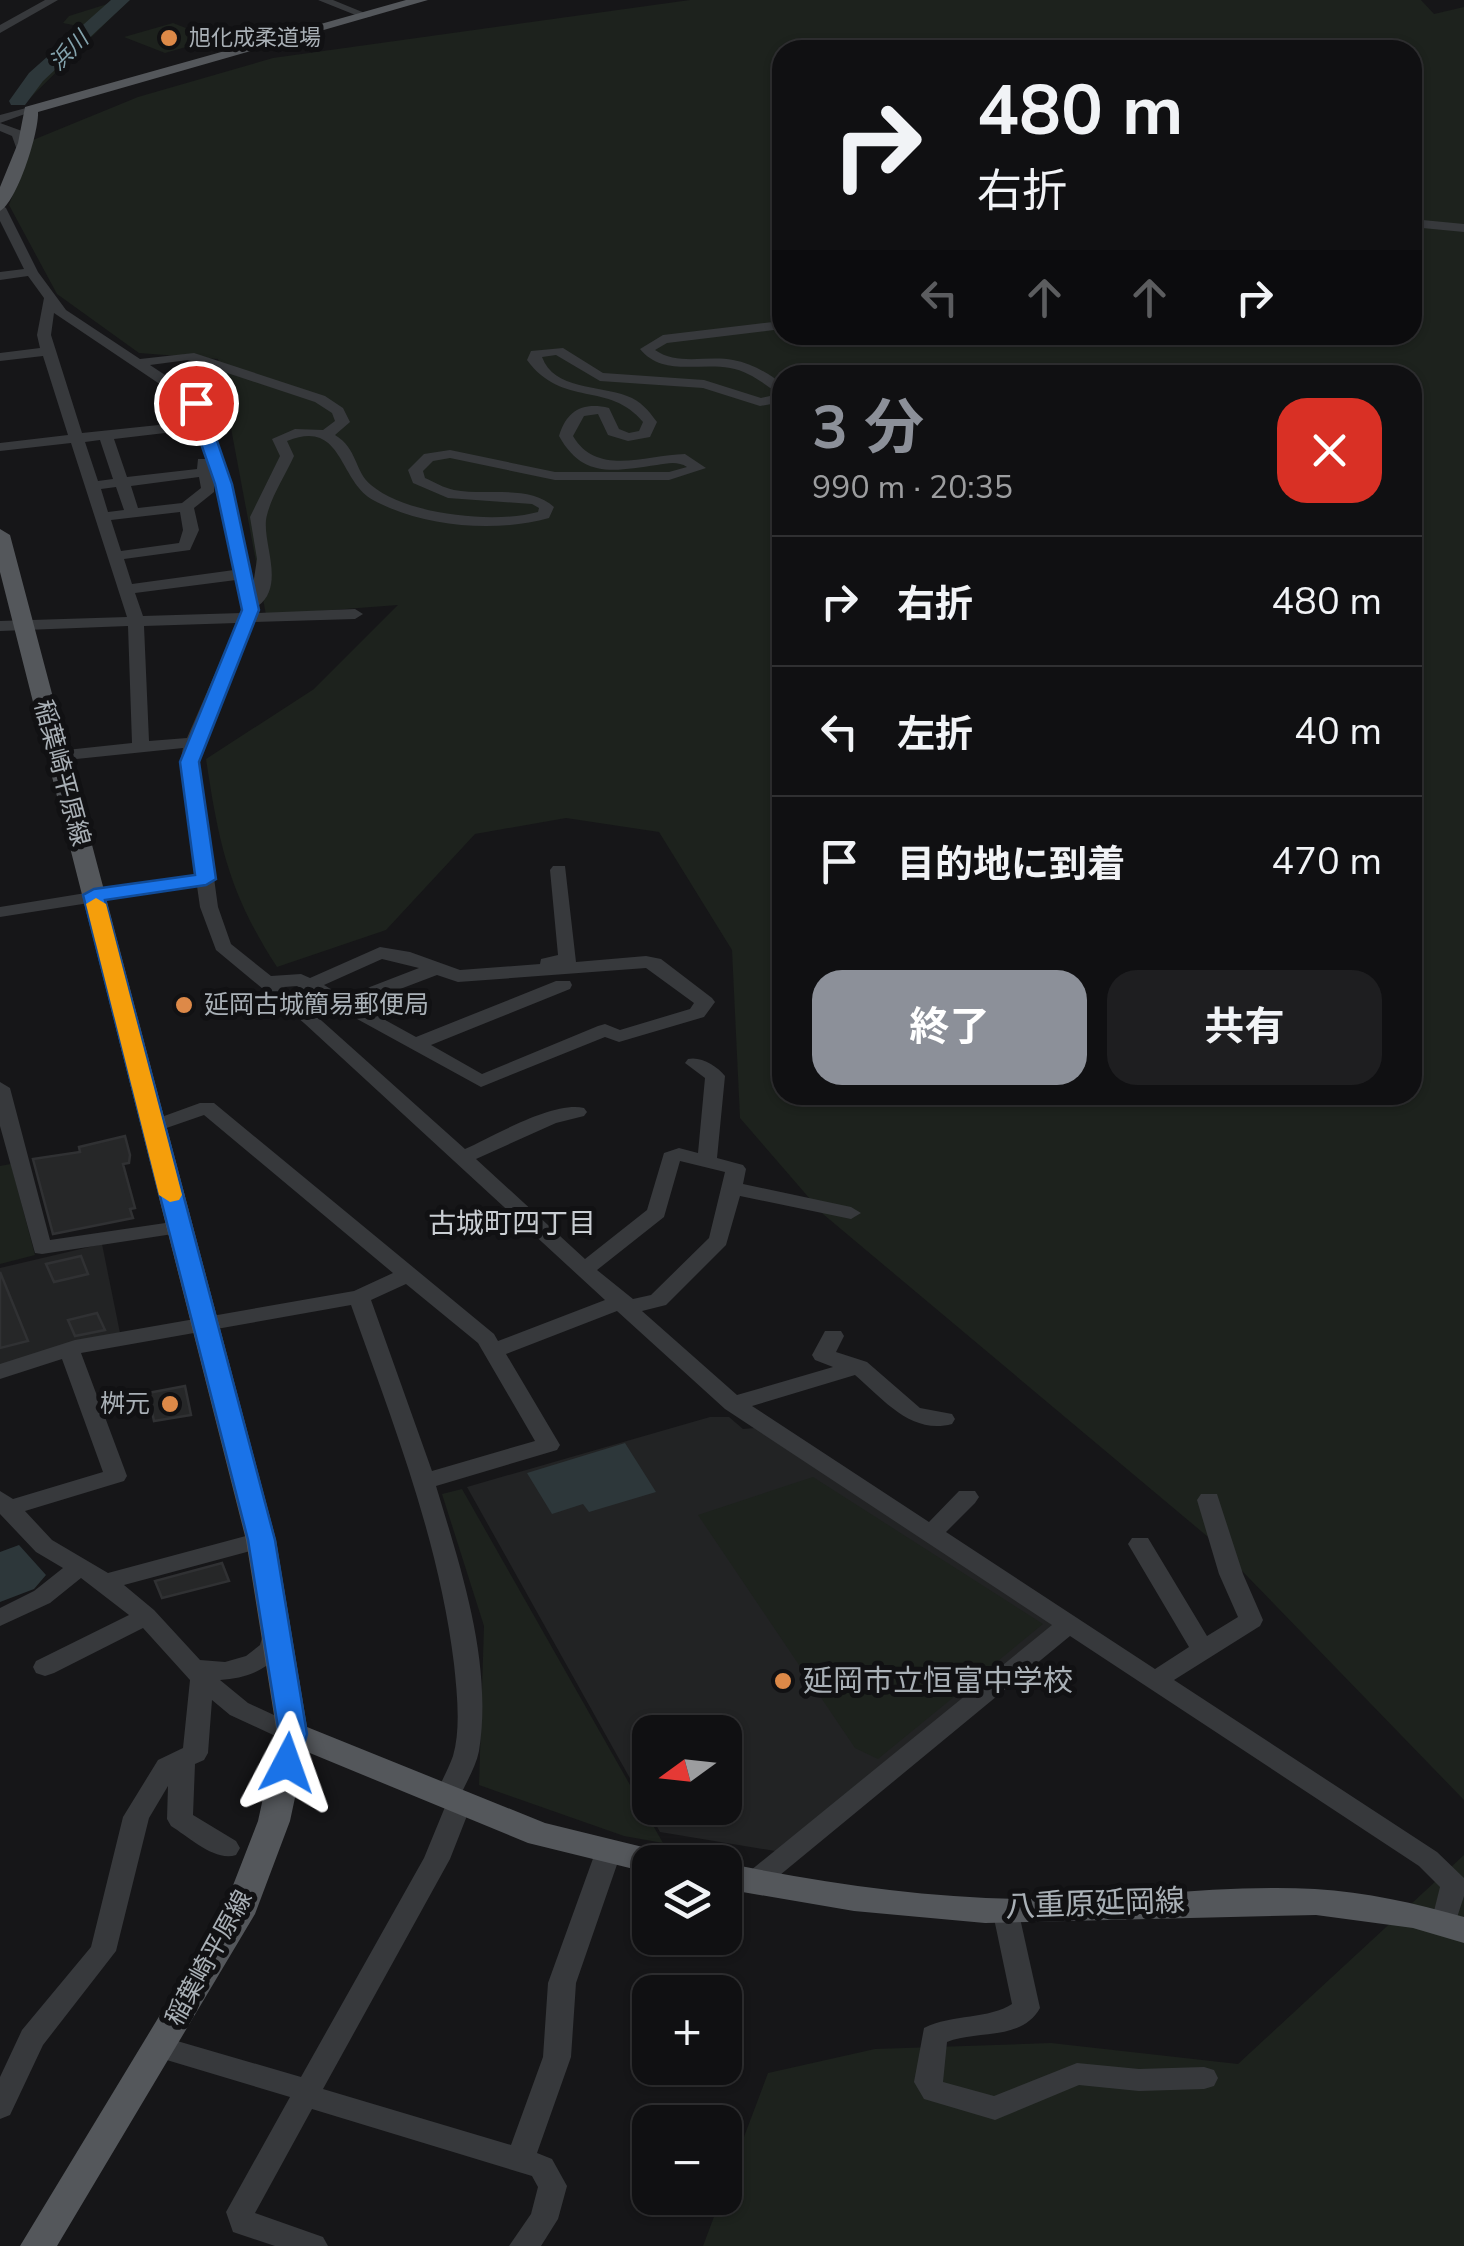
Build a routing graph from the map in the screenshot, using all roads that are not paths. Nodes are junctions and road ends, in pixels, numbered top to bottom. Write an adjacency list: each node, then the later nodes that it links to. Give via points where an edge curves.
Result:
1 (53, 0): 5 (street)
2 (323, 0): 4 (street)
3 (422, 0): 4 (main road)
4 (366, 16): 6 (main road)
5 (0, 30)
6 (30, 110): 7 (street); 9 (main road, via 31,134)
7 (0, 118)
8 (0, 126): 9 (street, via 18,134)
9 (21, 147): 10 (main road)
10 (0, 207): 13 (street)
11 (1422, 224): 12 (street)
12 (1464, 228)
13 (32, 272): 14 (street); 15 (street)
14 (0, 276)
15 (50, 299): 17 (street); 19 (street, via 85,332)
16 (772, 327): 21 (street, via 663,339 647,348 668,361 742,367)
17 (48, 352): 18 (street); 27 (street)
18 (0, 357)
19 (138, 363): 22 (street, via 189,356); 24 (street, via 187,396)
20 (270, 372): 22 (street)
21 (772, 388)
22 (291, 390): 26 (street, via 338,412 342,426)
23 (772, 398): 26 (street, via 760,402 704,384 610,380 558,352 536,354 545,376 627,398 650,422 644,434 628,437 613,432 604,411 580,412 568,422 566,436 578,456 624,466 685,458 699,468 669,476 555,476 450,454 424,459 415,470 418,480 440,492 536,500 547,507 544,515 518,522 448,516 378,495 358,480 345,449)
24 (205, 424): 25 (street); 29 (street)
25 (105, 434): 27 (street); 31 (street)
26 (325, 436): 40 (street, via 298,432 280,439 287,456 258,517 266,559)
27 (76, 438): 28 (street); 32 (street)
28 (0, 447)
29 (214, 454): 30 (street, via 201,455); 38 (street)
30 (206, 472): 31 (street); 33 (street, via 209,489)
31 (122, 482): 32 (street); 34 (street)
32 (92, 486): 35 (street)
33 (186, 507): 34 (street); 37 (street, via 185,547)
34 (133, 514): 35 (street)
35 (102, 517): 37 (street)
36 (0, 536): 43 (main road, 稲葉崎平原線)
37 (115, 556): 39 (street)
38 (243, 574): 39 (street); 40 (street)
39 (126, 589): 42 (street)
40 (250, 611): 41 (street); 42 (street); 44 (street)
41 (355, 614)
42 (136, 620): 43 (street); 45 (street)
43 (12, 624): 46 (main road, 稲葉崎平原線)
44 (194, 742): 45 (street); 48 (street, via 190,786)
45 (140, 746): 46 (street)
46 (57, 756): 49 (main road, 稲葉崎平原線)
47 (559, 870): 51 (street, via 568,959)
48 (206, 879): 49 (street); 52 (street, via 215,934)
49 (94, 895): 50 (street); 60 (main road, 稲葉崎平原線)
50 (0, 912)
51 (432, 969): 53 (street, via 380,953); 55 (street); 56 (street, via 458,976 654,963 706,1002 697,1012 619,1036 605,1030 481,1081)
52 (268, 982): 53 (street); 61 (street)
53 (309, 985): 55 (street)
54 (563, 985): 56 (street)
55 (343, 1004): 56 (street)
56 (416, 1044)
57 (695, 1064): 63 (street, via 715,1076)
58 (0, 1088): 62 (street)
59 (577, 1112): 61 (street)
60 (152, 1127): 66 (main road, 稲葉崎平原線); 68 (street, via 207,1107)
61 (464, 1157): 67 (street)
62 (9, 1158): 66 (street, via 42,1248)
63 (708, 1160): 64 (street, via 736,1170); 67 (street, via 671,1158 657,1213)
64 (731, 1188): 65 (street); 70 (street, via 719,1240 658,1300)
65 (851, 1214)
66 (179, 1227): 71 (main road, 稲葉崎平原線)
67 (586, 1268): 70 (street)
68 (409, 1274): 69 (street); 74 (street, via 486,1339)
69 (359, 1296): 71 (street); 79 (street)
70 (626, 1304): 74 (street); 77 (street)
71 (204, 1324): 73 (street); 84 (main road, 稲葉崎平原線)
72 (833, 1336): 75 (street, via 823,1355)
73 (69, 1348): 76 (street); 82 (street, via 116,1476)
74 (492, 1352): 79 (street, via 549,1445)
75 (856, 1368): 77 (street); 78 (street, via 914,1415)
76 (0, 1372)
77 (733, 1404): 83 (street)
78 (944, 1420)
79 (422, 1482): 98 (street, via 461,1611 471,1672 462,1779)
80 (967, 1498): 83 (street)
81 (1210, 1500): 92 (street, via 1251,1620)
82 (4, 1503): 86 (street, via 44,1546)
83 (930, 1535): 91 (street)
84 (261, 1540): 87 (street); 90 (main road, 稲葉崎平原線)
85 (1140, 1544): 92 (street)
86 (77, 1569): 87 (street); 89 (street)
87 (105, 1582): 88 (street)
88 (146, 1616): 93 (street); 94 (street)
89 (0, 1618)
90 (276, 1623): 94 (street, via 271,1648 250,1666); 96 (main road, 稲葉崎平原線)
91 (1068, 1625): 95 (street); 102 (street)
92 (1203, 1650): 95 (street)
93 (46, 1667)
94 (197, 1672): 96 (street, via 239,1709); 97 (street, via 195,1753)
95 (1154, 1681): 105 (street, via 1428,1860 1454,1884)
96 (293, 1734): 98 (main road); 106 (main road, 稲葉崎平原線, via 274,1821 238,1914)
97 (182, 1763): 99 (street, via 180,1819); 109 (street, via 166,1767 136,1817 103,1950 32,2038)
98 (453, 1801): 100 (main road); 108 (street, via 437,1859)
99 (227, 1848)
100 (608, 1853): 101 (main road); 110 (street, via 562,1983 557,2056)
101 (632, 1858)
102 (742, 1877)
103 (742, 1879): 104 (main road, 八重原延岡線, via 868,1901)
104 (1005, 1909): 105 (main road, 八重原延岡線, via 1284,1898 1376,1906); 107 (street, via 1026,2008 1013,2021 944,2029 934,2036 928,2082 934,2091 995,2108 1077,2074)
105 (1454, 1926)
106 (160, 2047): 108 (street); 111 (main road, 稲葉崎平原線)
107 (1204, 2078)
108 (307, 2094): 110 (street); 112 (street, via 240,2212 243,2224)
109 (0, 2107)
110 (520, 2160): 113 (street, via 542,2167 553,2186 544,2220)
111 (38, 2246)
112 (314, 2246)
113 (524, 2246)

